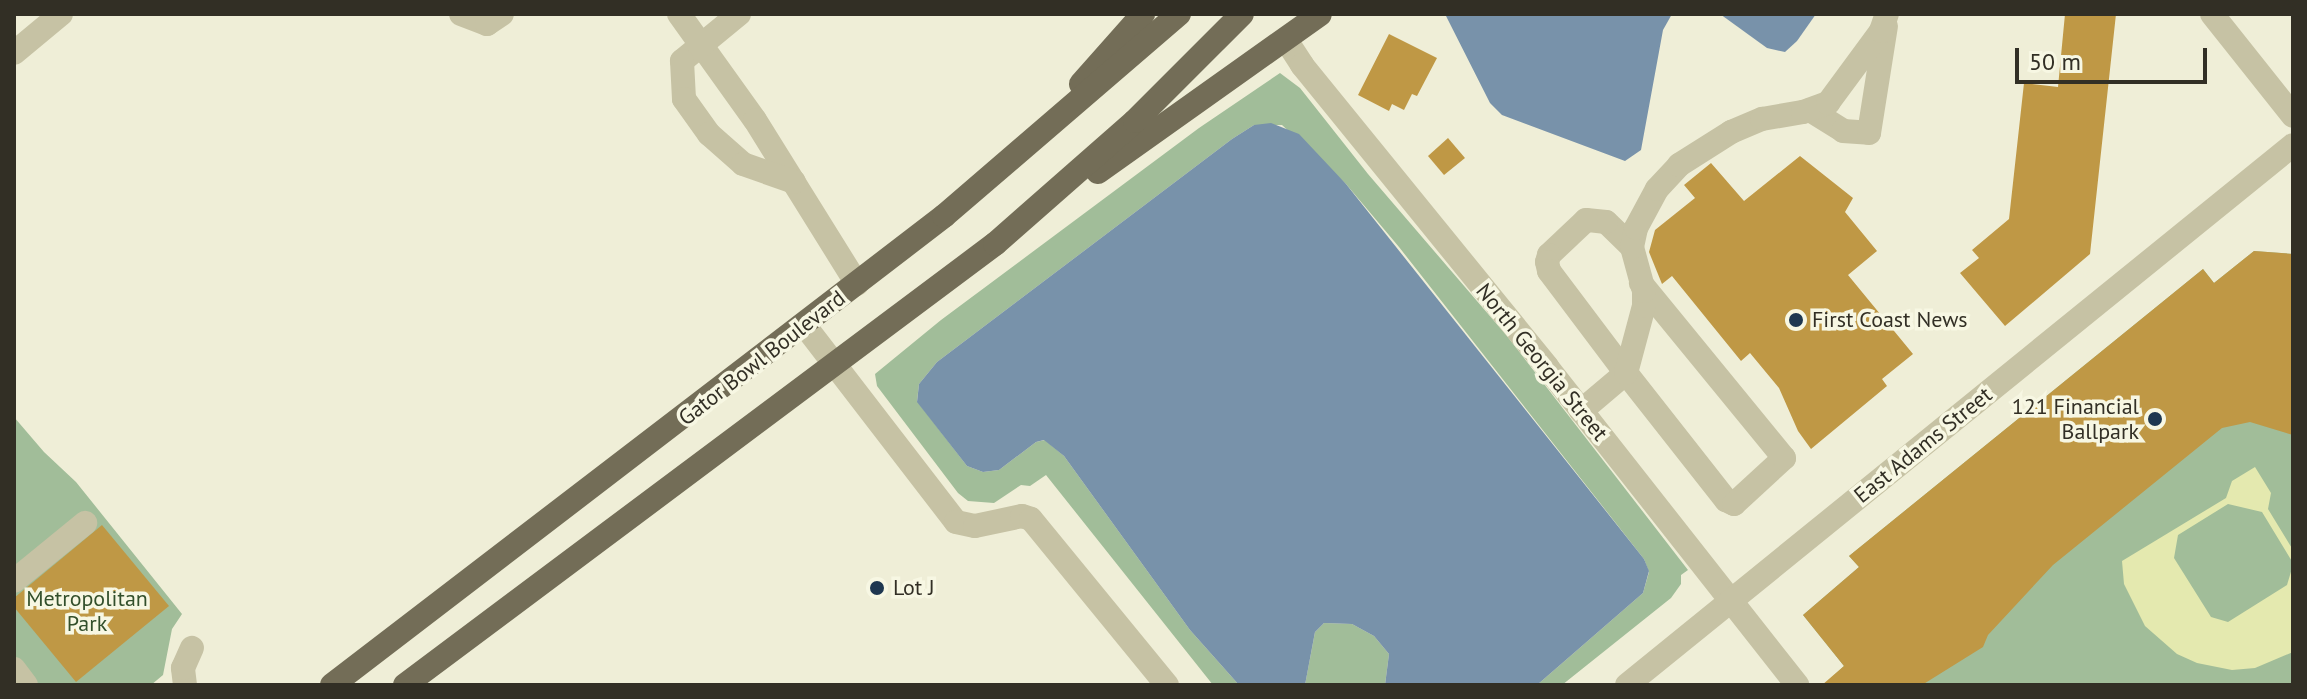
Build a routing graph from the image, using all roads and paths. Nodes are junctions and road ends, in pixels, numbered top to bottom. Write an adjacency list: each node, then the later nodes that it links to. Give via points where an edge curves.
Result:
1 (61, 14): 15 (street)
2 (461, 14): 3 (street, via 487,24)
3 (502, 14)
4 (679, 14): 14 (street)
5 (739, 14): 14 (street)
6 (1143, 14): 19 (main road)
7 (1179, 14): 19 (main road, Gator Bowl Boulevard)
8 (1242, 14): 21 (main road, via 1135,121)
9 (1296, 14): 13 (main road)
10 (1320, 14): 13 (main road)
11 (2212, 14): 17 (street)
12 (1887, 17): 16 (street, via 1828,103); 16 (street, via 1869,133 1843,131)
13 (1286, 40): 21 (main road); 28 (street, North Georgia Street)
14 (702, 43): 20 (street); 20 (street, via 682,61 684,99 709,134 743,164)
15 (14, 53)
16 (1810, 110): 22 (street, via 1752,123 1679,165 1657,189)
17 (2293, 116)
18 (2293, 145): 31 (street, East Adams Street)
19 (1019, 156): 24 (main road, Gator Bowl Boulevard)
20 (794, 182): 24 (street)
21 (995, 244): 26 (main road)
22 (1632, 247): 23 (street); 27 (street, via 1606,222 1586,220 1547,262)
23 (1641, 283): 27 (street, via 1644,306); 27 (street, via 1784,458 1781,465 1734,504 1726,500)
24 (857, 284): 25 (main road, Gator Bowl Boulevard)
25 (805, 326): 26 (street); 36 (main road, Gator Bowl Boulevard)
26 (835, 366): 37 (main road); 38 (street, via 956,522 975,526 1022,516 1031,519)
27 (1626, 373): 28 (street)
28 (1581, 411): 31 (street, North Georgia Street)
29 (85, 523): 30 (street)
30 (14, 581)
31 (1731, 601): 39 (street, East Adams Street); 40 (street, North Georgia Street)
32 (192, 648): 35 (street, via 183,668)
33 (14, 669): 34 (street)
34 (26, 685)
35 (185, 685)
36 (332, 685)
37 (405, 685)
38 (1167, 685)
39 (1627, 685)
40 (1797, 685)

